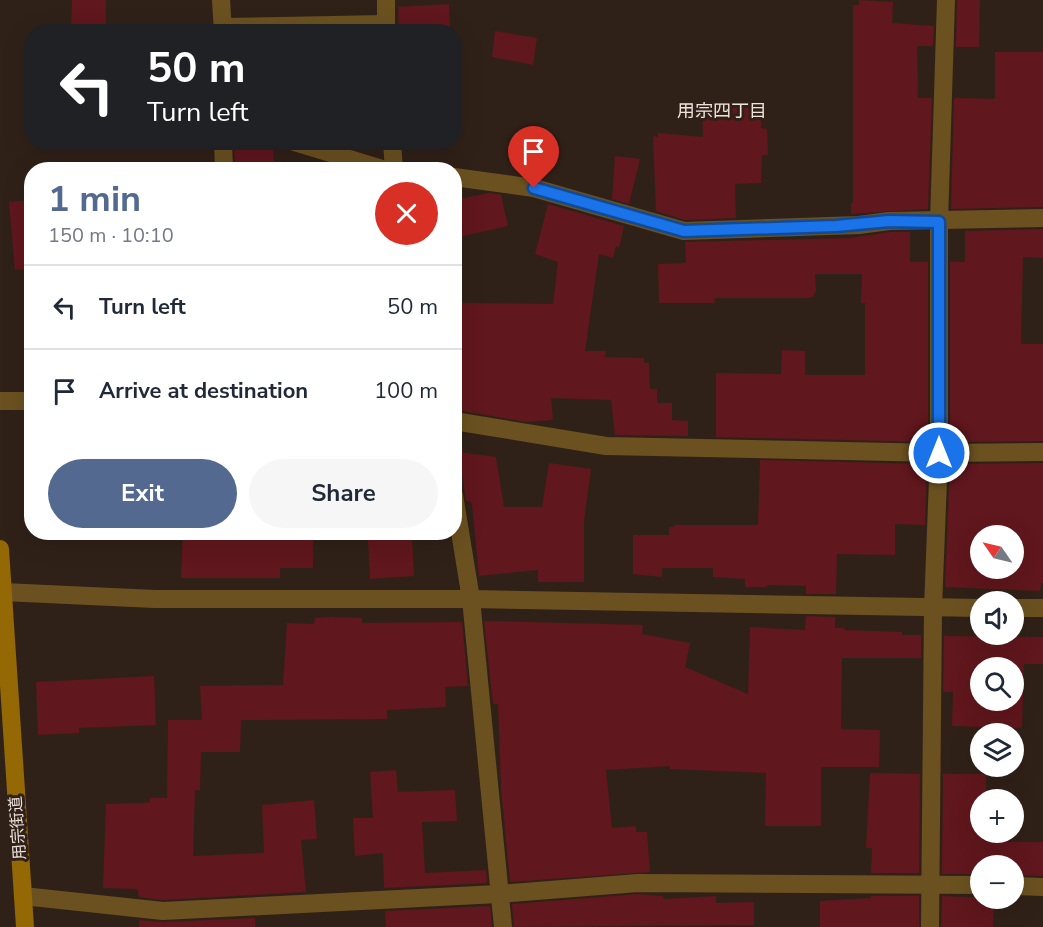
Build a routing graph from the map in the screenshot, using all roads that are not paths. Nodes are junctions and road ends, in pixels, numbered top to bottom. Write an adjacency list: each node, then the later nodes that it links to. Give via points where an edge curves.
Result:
1 (221, 0): 4 (street)
2 (386, 0): 5 (street)
3 (946, 0): 10 (street)
4 (222, 24)
5 (386, 24)
6 (320, 150): 7 (street)
7 (360, 162)
8 (462, 178): 10 (street, via 534,188 684,231)
9 (1043, 219): 10 (street)
10 (939, 222): 15 (street)
11 (0, 401): 12 (street)
12 (24, 401)
13 (462, 422): 15 (street, via 606,446)
14 (1043, 452): 15 (street)
15 (939, 453): 20 (street)
16 (461, 540): 19 (street)
17 (0, 549): 18 (main road, 用宗街道)
18 (1, 592): 19 (street, via 155,599); 29 (main road, 用宗街道)
19 (471, 599): 20 (street); 28 (street)
20 (933, 608): 21 (street); 24 (street)
21 (970, 608)
22 (1024, 608): 23 (street)
23 (1043, 608)
24 (931, 884): 25 (street); 28 (street, via 638,883); 32 (street)
25 (970, 885)
26 (1024, 886): 27 (street)
27 (1043, 887)
28 (498, 894): 29 (street, via 163,911); 31 (street)
29 (23, 896): 30 (main road, 用宗街道)
30 (26, 927)
31 (503, 927)
32 (930, 927)

